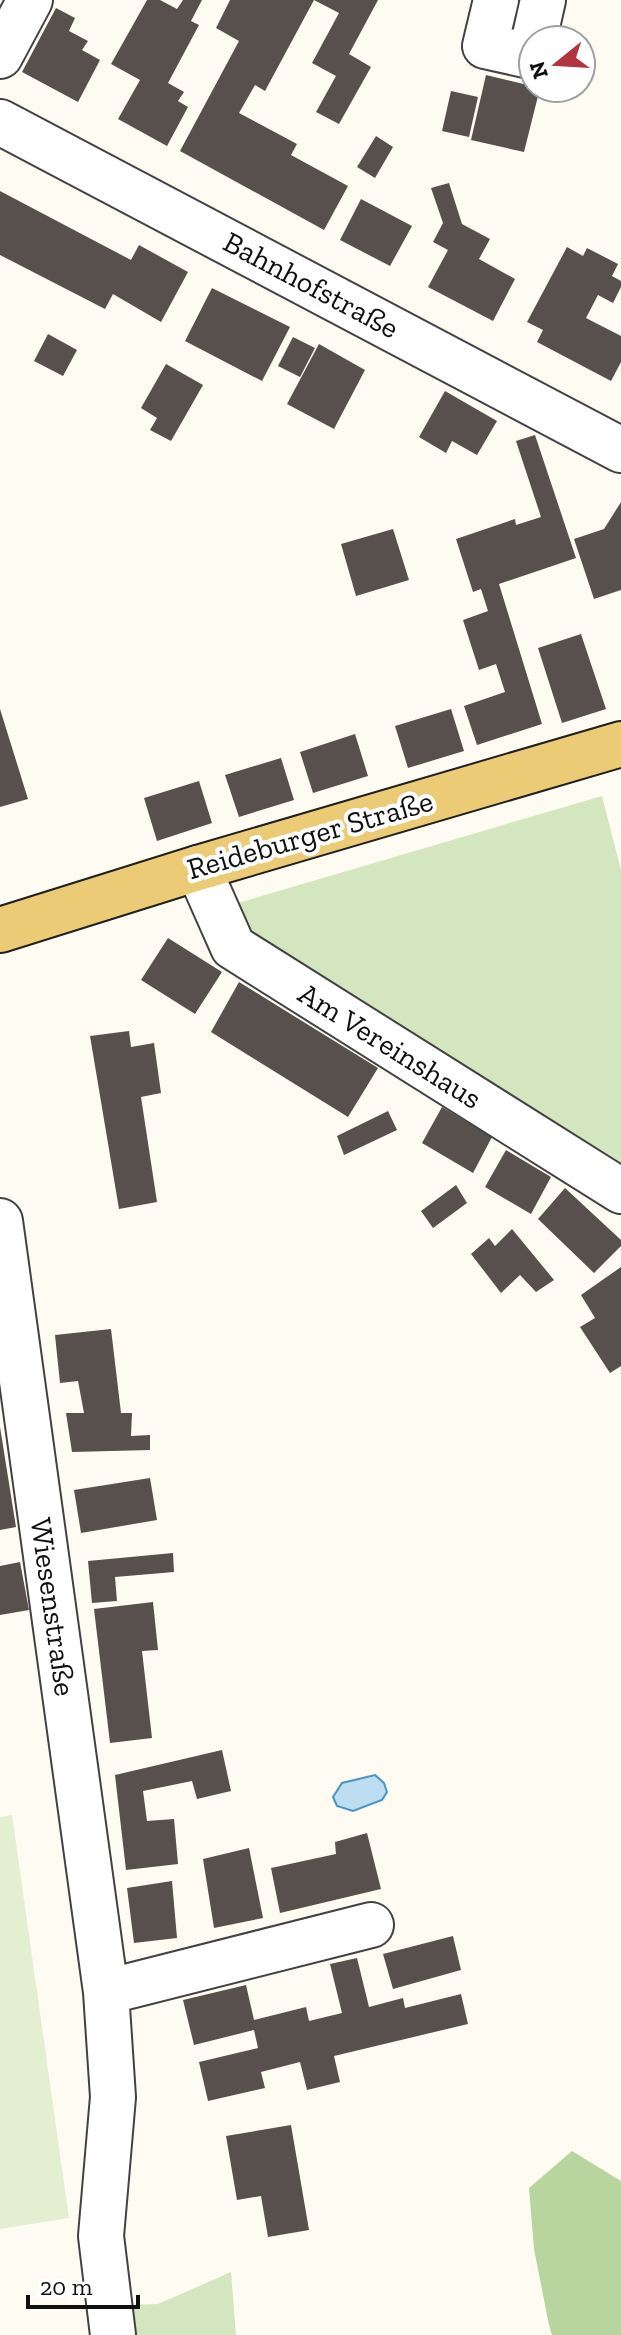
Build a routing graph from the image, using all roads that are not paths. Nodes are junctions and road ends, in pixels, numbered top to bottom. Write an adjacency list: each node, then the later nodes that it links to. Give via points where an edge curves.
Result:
1 (30, 0): 6 (street)
2 (496, 0): 5 (street, via 485,46)
3 (543, 0): 4 (street)
4 (537, 24)
5 (517, 53)
6 (0, 56)
7 (0, 122): 8 (street, Bahnhofstraße)
8 (621, 450)
9 (621, 744): 10 (main road, Reideburger Straße)
10 (198, 868): 11 (main road, Reideburger Straße); 12 (street, Am Vereinshaus, via 233,947)
11 (0, 930)
12 (621, 1191)
13 (0, 1221): 15 (street, Wiesenstraße)
14 (371, 1925): 15 (street)
15 (106, 1992): 16 (street, Wiesenstraße, via 113,2097 101,2236)
16 (113, 2335)

